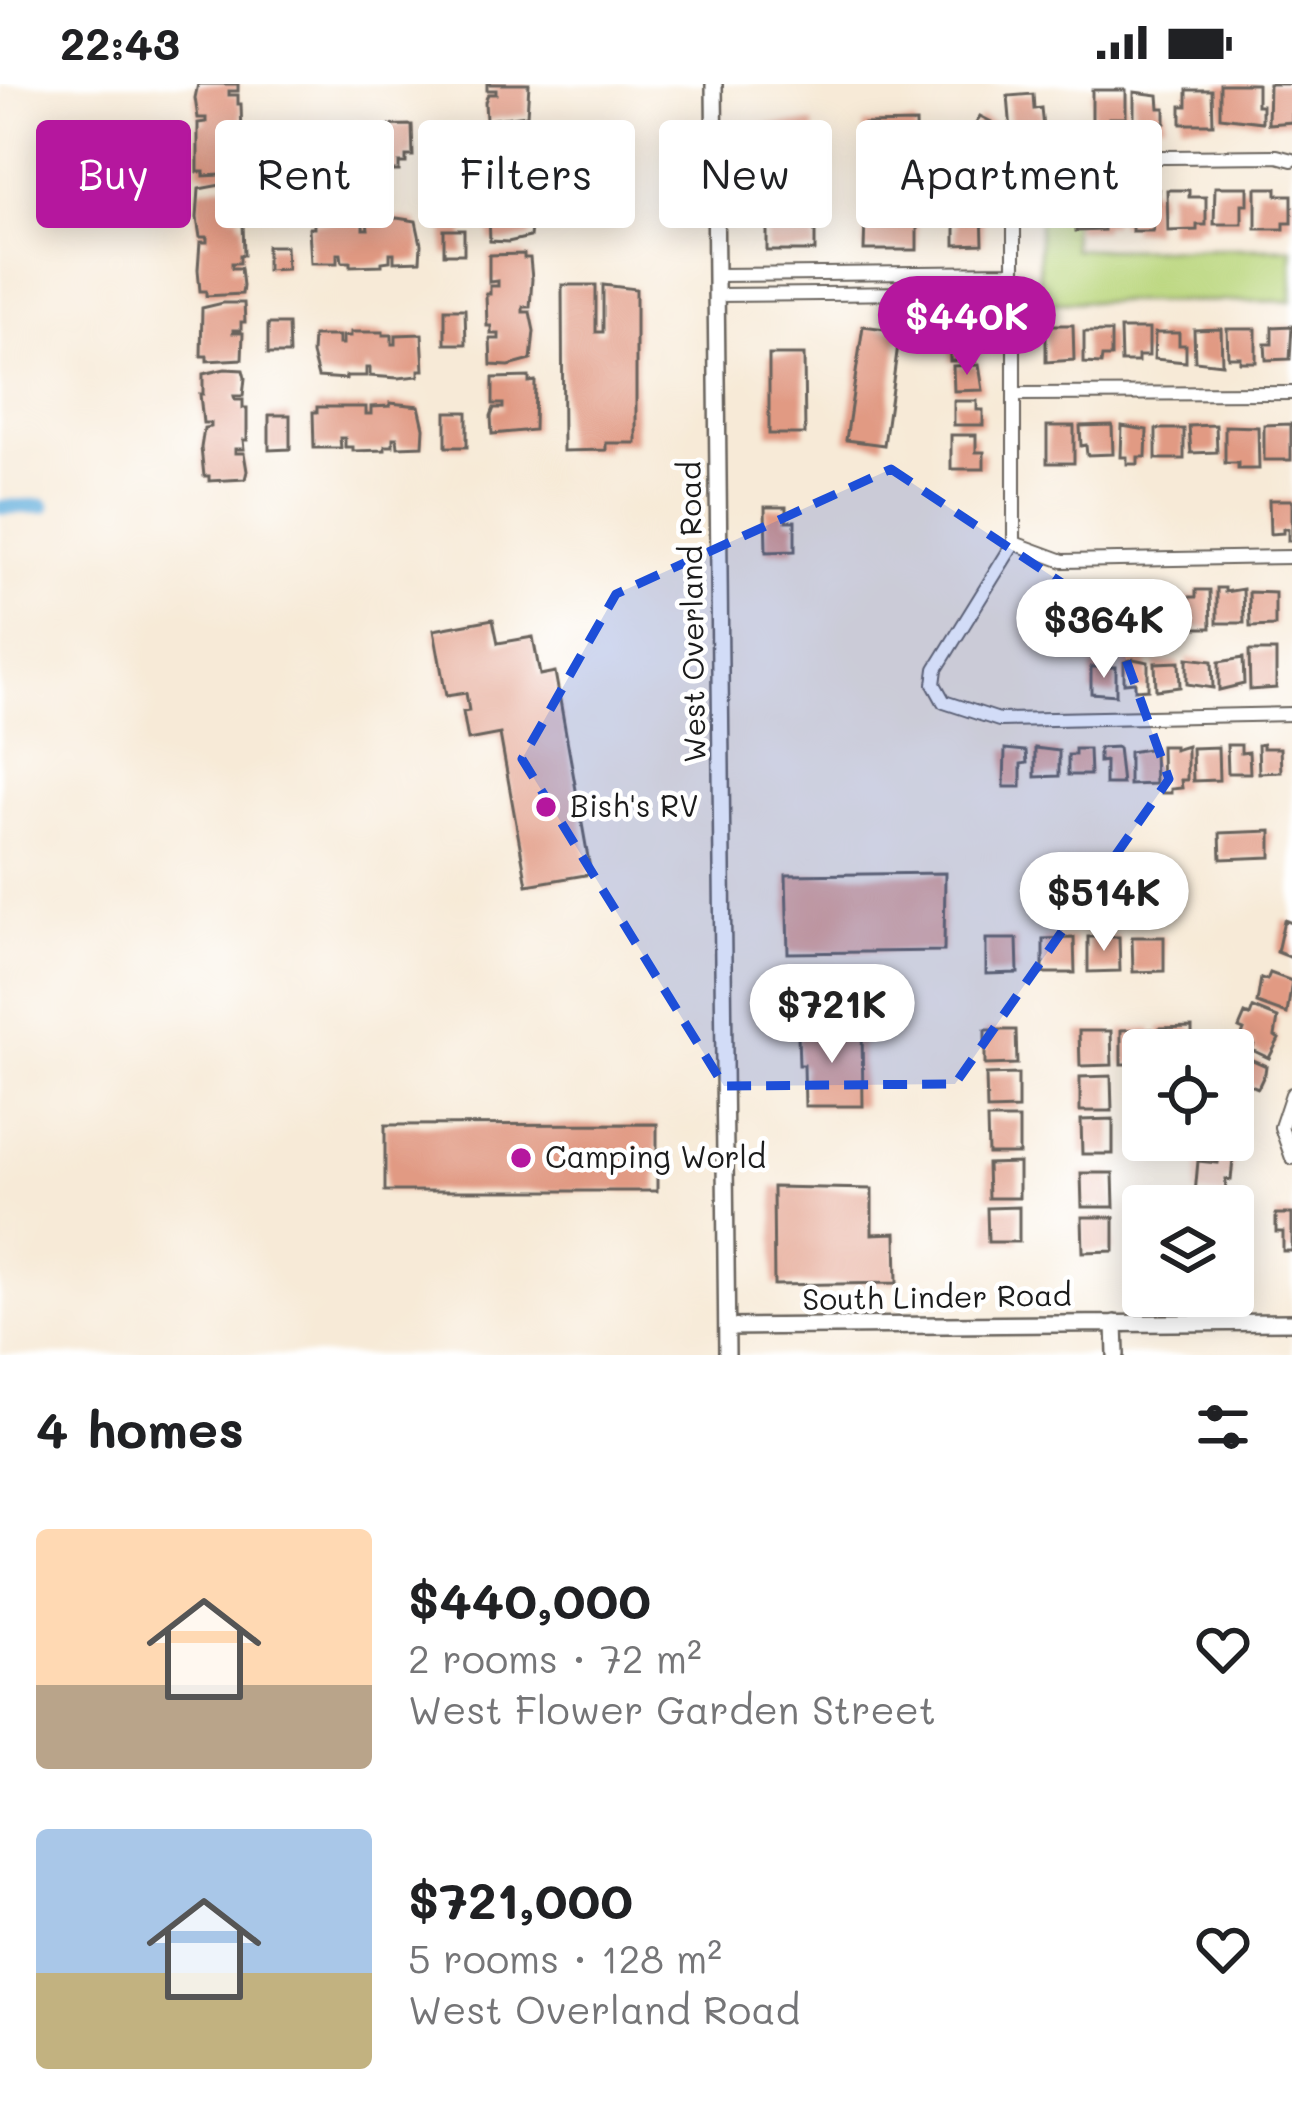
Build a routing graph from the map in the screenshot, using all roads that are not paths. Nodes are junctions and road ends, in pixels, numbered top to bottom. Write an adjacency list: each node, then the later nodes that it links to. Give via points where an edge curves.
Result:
1 (714, 84): 4 (street, West Overland Road)
2 (1292, 160): 3 (street, via 1054,158 1028,171 1014,201)
3 (1014, 272): 4 (street); 5 (street)
4 (716, 275): 6 (street, West Overland Road)
5 (1014, 292): 6 (street); 8 (street)
6 (716, 295): 16 (street, West Overland Road)
7 (1292, 393): 8 (street)
8 (1016, 394): 9 (street)
9 (1014, 543): 10 (street, via 1063,561); 11 (street, via 936,669 944,702 999,720)
10 (1292, 557)
11 (1292, 714)
12 (1292, 1094): 13 (street, via 1281,1127)
13 (1292, 1158)
14 (1292, 1322): 15 (street, South Linder Road)
15 (1115, 1323): 16 (street, South Linder Road); 18 (street)
16 (727, 1328): 17 (street, West Overland Road)
17 (727, 1355)
18 (1116, 1355)

